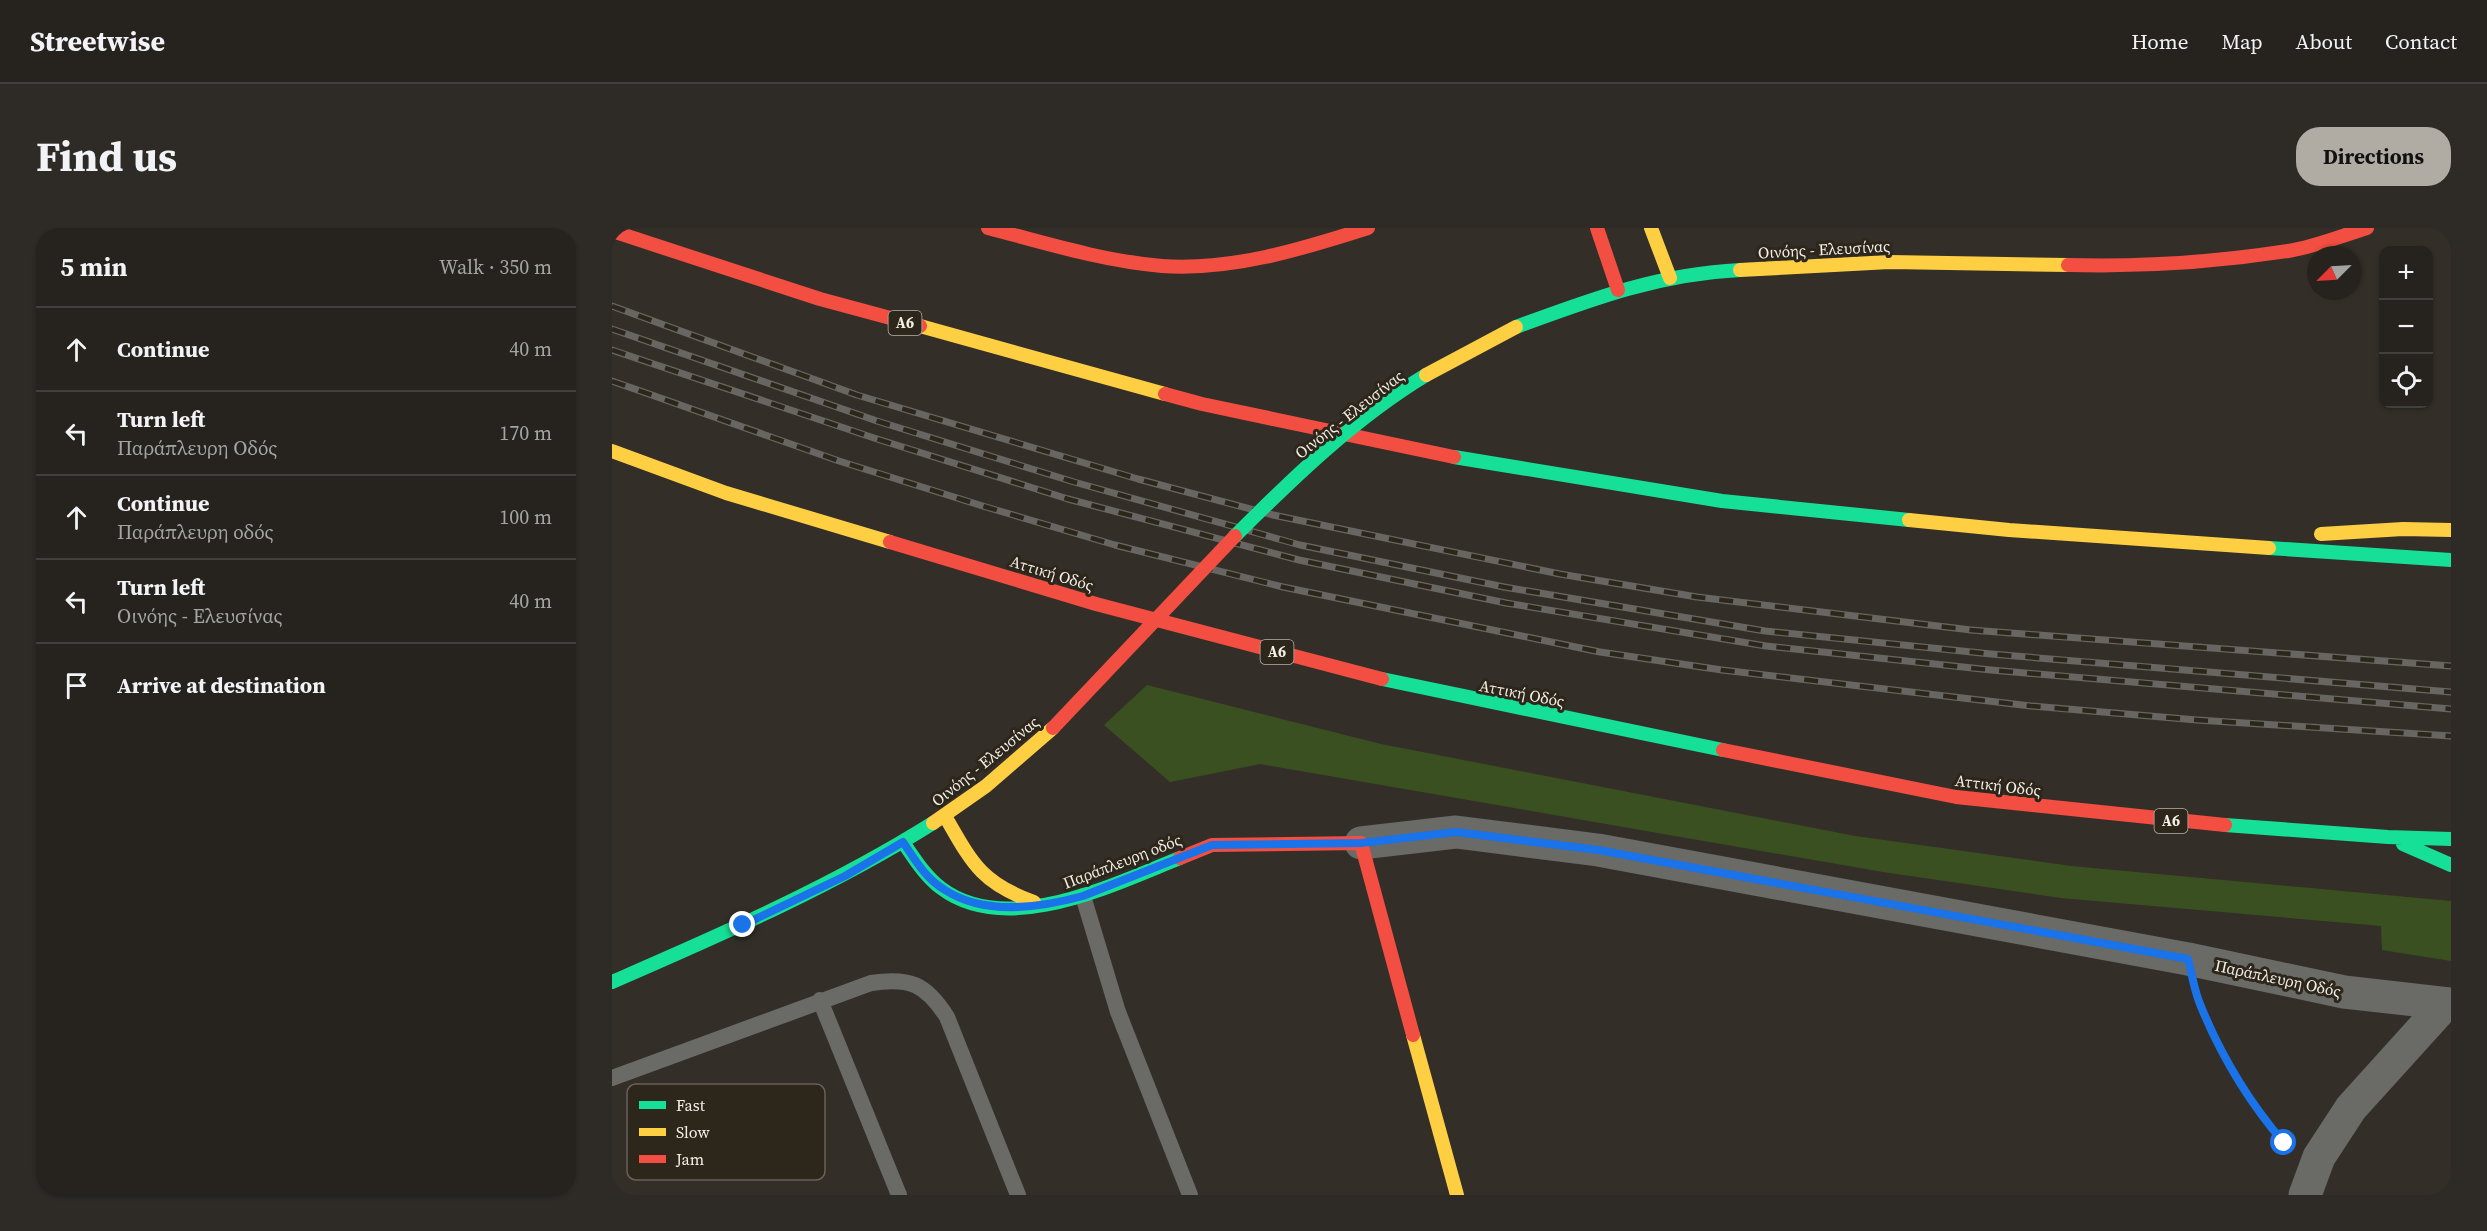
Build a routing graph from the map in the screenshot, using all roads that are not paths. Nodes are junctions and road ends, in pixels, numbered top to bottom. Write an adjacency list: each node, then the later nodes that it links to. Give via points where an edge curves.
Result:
1 (988, 228): 2 (main road, via 1135,263 1183,266 1229,263)
2 (1368, 228)
3 (1597, 228): 8 (main road)
4 (1651, 228): 7 (main road)
5 (2367, 228): 7 (main road, Οινόης - Ελευσίνας, via 2290,251 2219,259 2098,266 1890,262 1734,270)
6 (612, 231): 13 (main road, Α6, via 820,299 1202,404 1489,464 1722,501 2009,530)
7 (1670, 278): 8 (main road, Οινόης - Ελευσίνας)
8 (1618, 290): 15 (main road, Οινόης - Ελευσίνας, bridge, via 1516,327 1392,398 1270,501 1053,728)
9 (612, 451): 16 (main road, Αττική Οδός / Α6, via 726,493 1096,604 1411,687 1956,797 2164,820)
10 (2451, 530): 11 (main road)
11 (2312, 534)
12 (2289, 536): 13 (main road)
13 (2185, 542): 14 (main road, Α6)
14 (2451, 560)
15 (945, 816): 18 (main road, Οινόης - Ελευσίνας); 22 (main road, via 991,881 1011,894)
16 (2388, 837): 17 (main road, Αττική Οδός / Α6); 20 (main road)
17 (2451, 839)
18 (903, 842): 22 (main road, Παράπλευρη οδός, via 922,870 943,890 966,902 991,907); 23 (main road, Οινόης - Ελευσίνας, via 845,876)
19 (1361, 843): 21 (main road, Παράπλευρη οδός, via 1212,845); 25 (street, Παράπλευρη Οδός, via 1456,832 1598,850 2188,959 2344,992); 31 (main road)
20 (2451, 865)
21 (1083, 896): 22 (main road, Παράπλευρη οδός); 30 (lane, via 1118,1012)
22 (1039, 904)
23 (612, 982)
24 (820, 1000): 26 (lane); 28 (lane); 29 (lane, via 894,979 916,984 935,998 947,1017)
25 (2448, 1004): 27 (street, via 2351,1108 2319,1156)
26 (612, 1078)
27 (2310, 1182)
28 (899, 1195)
29 (1018, 1195)
30 (1190, 1195)
31 (1457, 1195)

